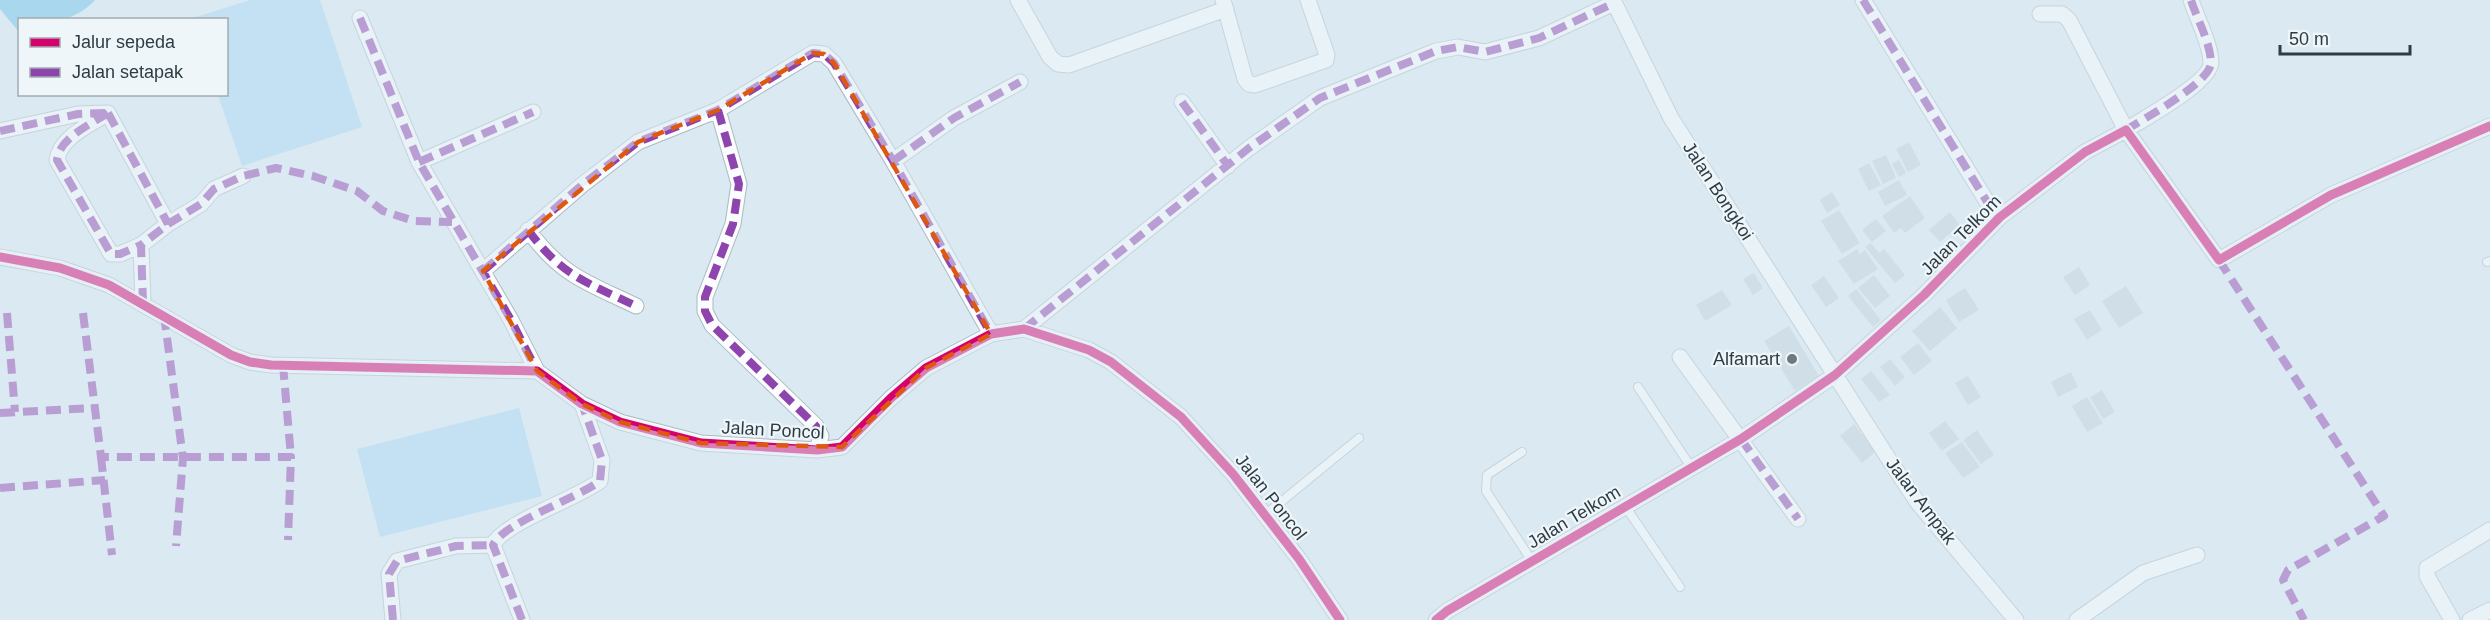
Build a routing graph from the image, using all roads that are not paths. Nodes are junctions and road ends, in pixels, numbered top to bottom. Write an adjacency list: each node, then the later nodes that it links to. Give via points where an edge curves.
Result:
1 (1018, 0): 6 (street, via 1050,57 1058,64 1069,64)
2 (1308, 0): 6 (street, via 1328,55 1326,60 1255,85 1245,79)
3 (1863, 0): 21 (street)
4 (2191, 0): 15 (street, Jalan Telkom, via 2209,53 2209,71 2182,94)
5 (1613, 1): 19 (street, via 1539,38 1485,52 1458,47 1436,51 1320,98); 33 (street, Jalan Bongkoi, via 1671,118)
6 (1225, 4)
7 (2040, 14): 15 (street, via 2062,14 2069,20)
8 (360, 18): 18 (street)
9 (1020, 82): 17 (street, via 954,118)
10 (1182, 102): 19 (street)
11 (718, 110): 17 (street, via 813,53 824,54 834,63); 23 (street, via 638,142); 38 (street, via 739,184 735,217 705,297 705,311 712,325 816,426 821,435)
12 (533, 112): 18 (street)
13 (108, 114): 16 (street, via 78,114); 22 (street); 24 (street, via 67,140 58,150 57,160 111,254)
14 (2490, 126): 15 (street, via 2331,195 2220,260)
15 (2126, 130): 21 (street, Jalan Telkom, via 2085,152)
16 (0, 131)
17 (893, 161): 30 (street)
18 (419, 162): 26 (street)
19 (1228, 166): 29 (street)
20 (243, 176): 22 (street, via 214,189 201,204)
21 (2000, 217): 33 (street, Jalan Telkom, via 1924,295)
22 (168, 224): 24 (street)
23 (528, 230): 26 (street); 28 (street, via 568,274)
24 (141, 245): 27 (street)
25 (0, 257): 27 (street, via 60,268 109,285)
26 (483, 271): 32 (street)
27 (143, 303): 32 (street, via 231,355 250,362)
28 (636, 306)
29 (1024, 329): 30 (street, Jalan Poncol); 42 (street, Jalan Poncol, via 1089,350 1181,417)
30 (991, 334): 38 (street, Jalan Poncol, via 926,368 842,447)
31 (1680, 357): 37 (street)
32 (537, 371): 35 (street, Jalan Poncol)
33 (1835, 375): 37 (street, Jalan Telkom); 54 (street, Jalan Ampak, via 1918,503)
34 (1638, 387): 40 (lane)
35 (582, 404): 38 (street, Jalan Poncol, via 620,422 701,443); 45 (street, via 602,460 600,481 503,532)
36 (1359, 438): 42 (lane)
37 (1741, 439): 40 (street, Jalan Telkom); 43 (street)
38 (817, 450)
39 (1522, 452): 47 (lane, via 1487,475 1485,483 1486,491)
40 (1691, 466): 41 (street, Jalan Telkom)
41 (1625, 506): 47 (street, Jalan Telkom); 48 (lane)
42 (1265, 515): 52 (street, Jalan Poncol)
43 (1798, 519)
44 (2490, 530): 56 (street, via 2427,568 2427,576)
45 (493, 545): 50 (street, via 456,546 398,561 389,574); 51 (street)
46 (2197, 555): 55 (street, via 2143,573)
47 (1532, 561): 53 (street, Jalan Telkom)
48 (1680, 587)
49 (2490, 610): 57 (street)
50 (393, 620)
51 (522, 620)
52 (1340, 620)
53 (1436, 620)
54 (2016, 620)
55 (2077, 620)
56 (2452, 620)
57 (2470, 620)

